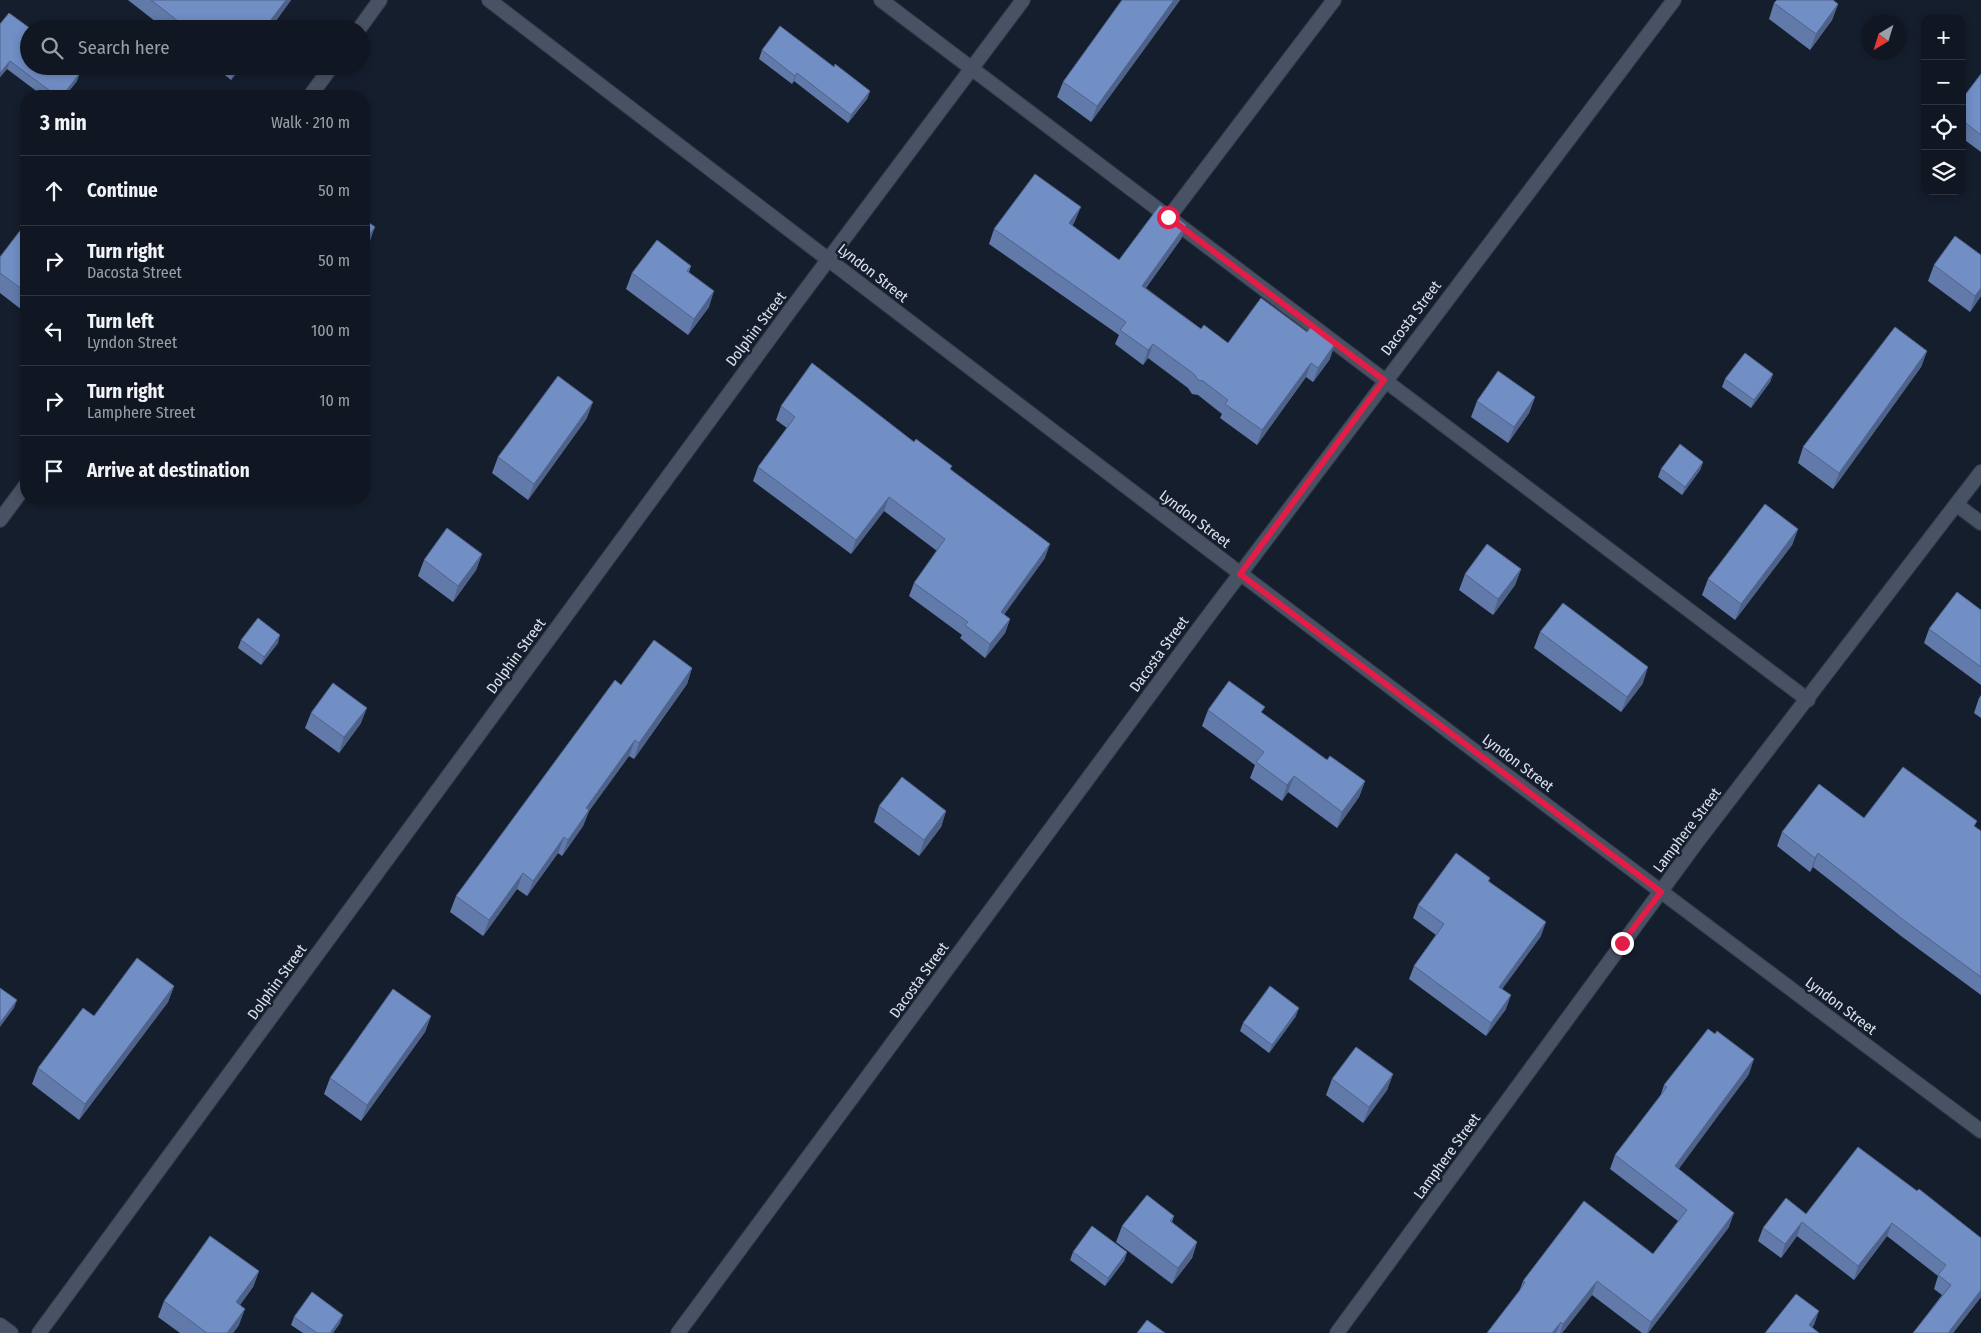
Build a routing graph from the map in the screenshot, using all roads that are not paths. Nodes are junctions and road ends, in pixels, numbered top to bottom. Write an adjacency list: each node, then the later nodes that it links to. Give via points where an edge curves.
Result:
1 (380, 0): 7 (street)
2 (489, 0): 12 (street, Lyndon Street)
3 (881, 0): 8 (street)
4 (1023, 0): 8 (street, Dolphin Street)
5 (1334, 0): 11 (street)
6 (1674, 0): 13 (street, Dacosta Street)
7 (366, 20)
8 (972, 68): 11 (street); 12 (street, Dolphin Street)
9 (325, 75): 10 (street)
10 (314, 90)
11 (1168, 217): 13 (street)
12 (829, 260): 19 (street, Lyndon Street); 25 (street, Dolphin Street)
13 (1384, 380): 19 (street, Dacosta Street); 20 (street)
14 (1981, 472): 16 (street, Lamphere Street)
15 (20, 492): 17 (street)
16 (1957, 505): 18 (street); 20 (street, Lamphere Street)
17 (0, 520)
18 (1981, 523)
19 (1240, 574): 21 (street, Lyndon Street); 26 (street, Dacosta Street)
20 (1808, 700): 21 (street, Lamphere Street)
21 (1661, 892): 22 (street, Lyndon Street); 27 (street, Lamphere Street)
22 (1981, 1131)
23 (0, 1325): 24 (street)
24 (11, 1333)
25 (39, 1333)
26 (678, 1333)
27 (1337, 1333)

